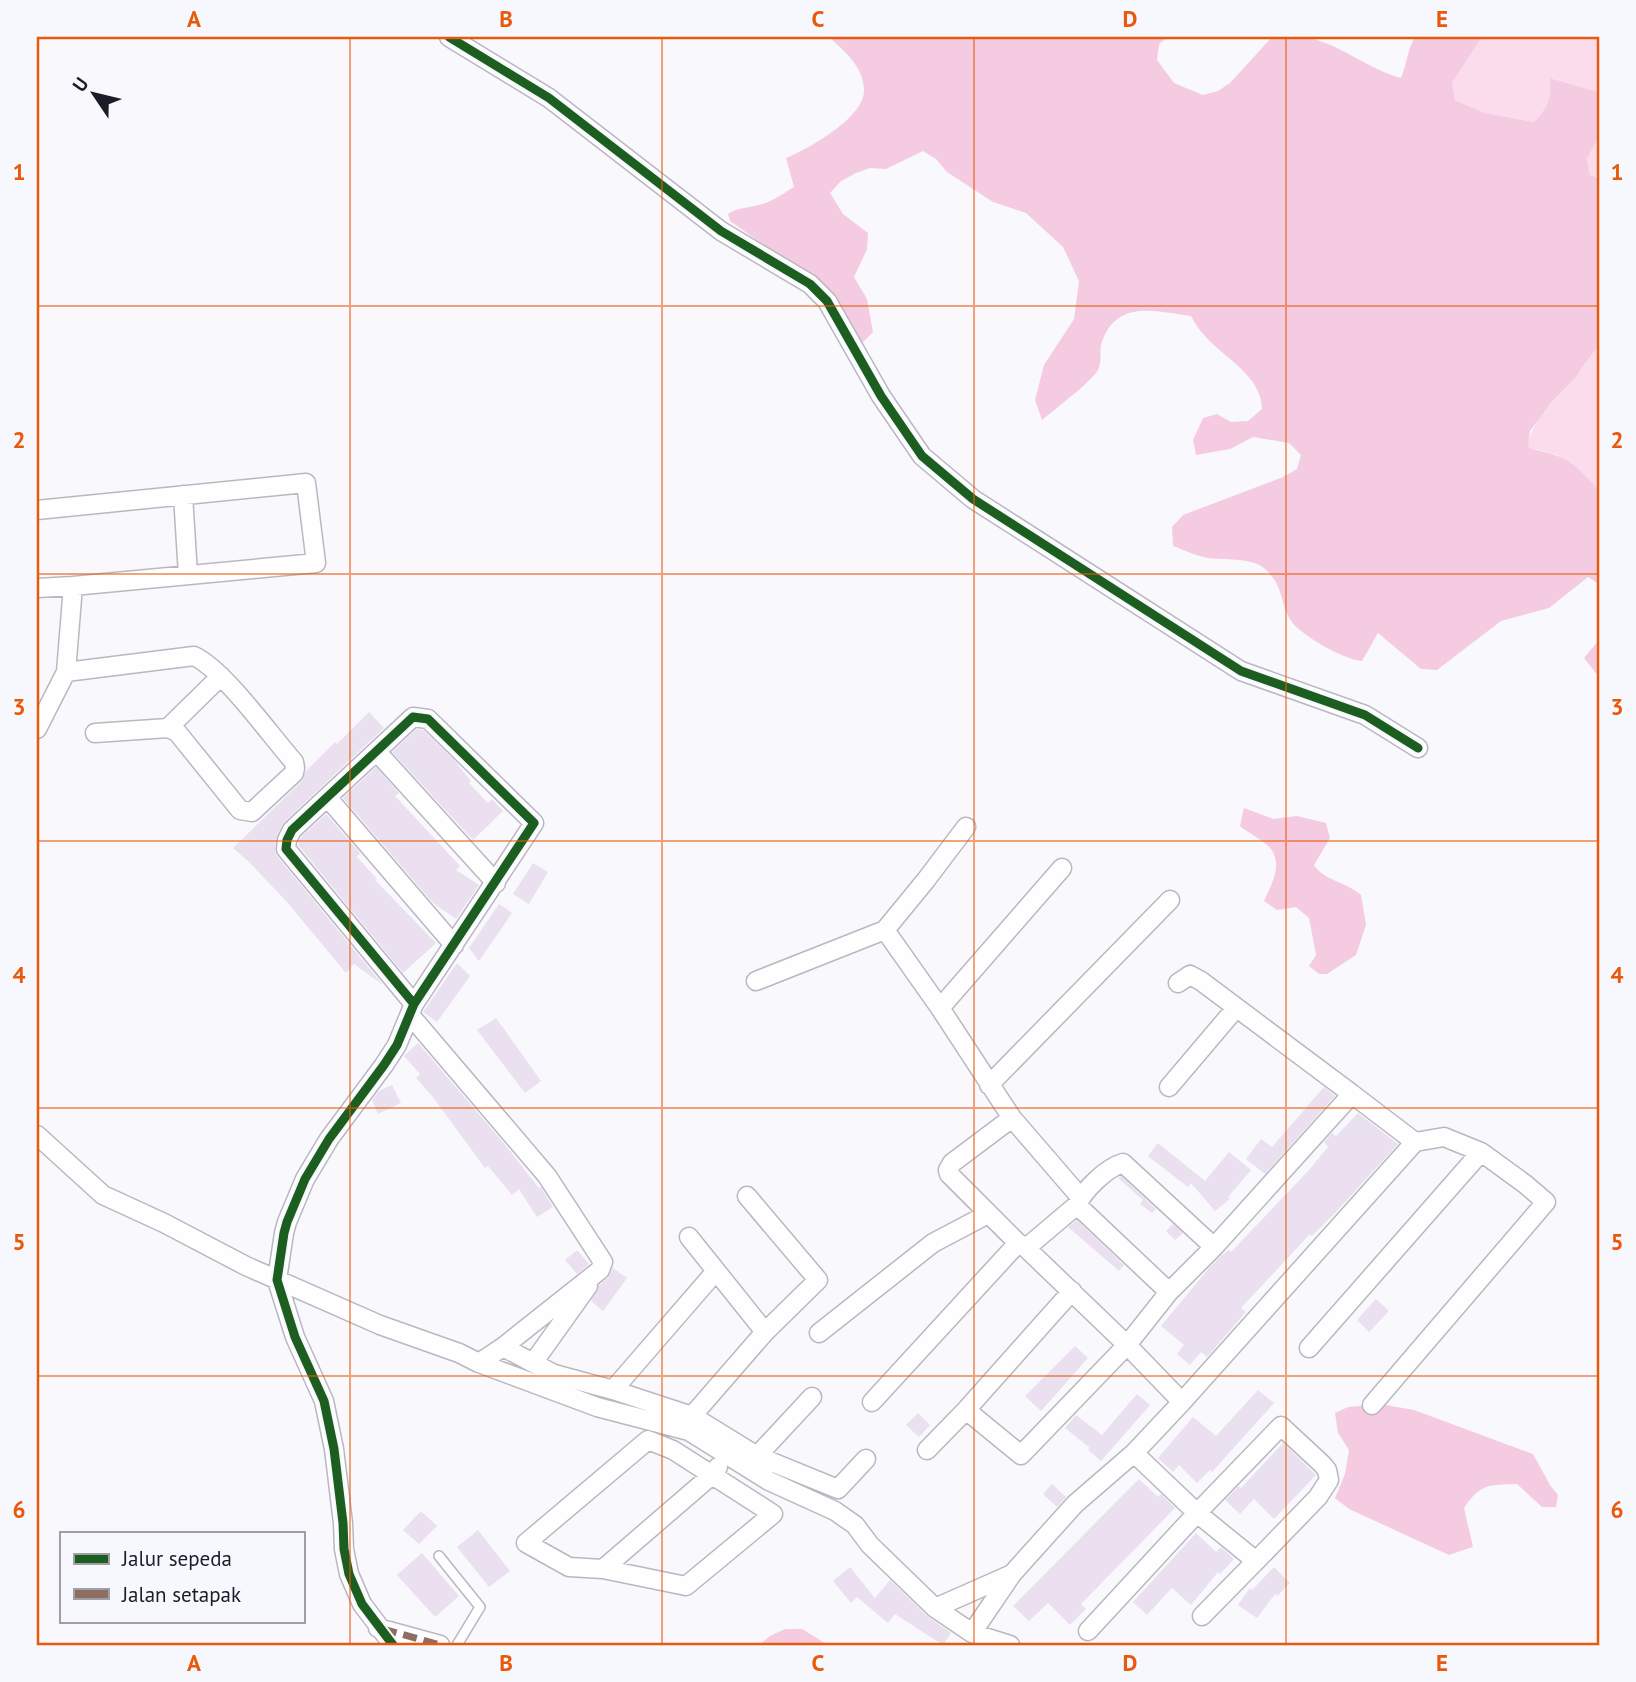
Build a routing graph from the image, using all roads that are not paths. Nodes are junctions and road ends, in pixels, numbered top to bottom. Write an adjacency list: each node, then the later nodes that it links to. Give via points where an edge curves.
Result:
1 (449, 37): 12 (street, via 550,98 721,232 810,284 827,301 881,396 922,456 973,499 1241,671 1365,715)
2 (183, 495): 3 (street); 4 (street); 4 (street, via 306,483 316,563)
3 (37, 510)
4 (188, 575): 5 (street)
5 (73, 586): 6 (street); 7 (street)
6 (37, 588)
7 (66, 673): 8 (street, via 194,656); 10 (street)
8 (221, 676): 9 (street); 9 (street, via 294,762 293,773 247,813 182,737)
9 (168, 728): 11 (street)
10 (37, 729)
11 (95, 733)
12 (1418, 748)
13 (377, 752): 14 (street); 17 (street); 17 (street, via 413,717 428,719 533,821)
14 (327, 797): 20 (street); 25 (street, via 292,830 286,849)
15 (966, 827): 19 (street)
16 (1062, 868): 23 (street)
17 (496, 883): 20 (street)
18 (1170, 900): 26 (street)
19 (885, 930): 21 (street); 23 (street)
20 (454, 945): 25 (street)
21 (756, 981)
22 (1178, 983): 24 (street, via 1190,975)
23 (940, 1008): 26 (street)
24 (1236, 1008): 27 (street); 28 (street)
25 (412, 1010): 39 (street, via 547,1176 602,1259); 41 (street, via 397,1045 305,1180 287,1222)
26 (989, 1085): 29 (street)
27 (1169, 1087)
28 (1352, 1094): 31 (street); 38 (street)
29 (1012, 1118): 34 (street); 35 (street, via 948,1170)
30 (37, 1135): 41 (street, via 103,1195)
31 (1415, 1142): 32 (street, via 1444,1137); 54 (street)
32 (1481, 1152): 48 (street); 55 (street, via 1546,1202)
33 (747, 1196): 44 (street, via 818,1280)
34 (1079, 1201): 37 (street); 38 (street, via 1123,1163); 43 (street)
35 (988, 1214): 37 (street); 45 (street, via 933,1243)
36 (689, 1237): 40 (street)
37 (1022, 1246): 42 (street); 53 (street)
38 (1214, 1247): 43 (street)
39 (600, 1270): 47 (street); 50 (street)
40 (716, 1271): 44 (street); 51 (street)
41 (277, 1280): 49 (street); 71 (street, via 295,1337 324,1401 349,1574)
42 (1072, 1291): 46 (street); 56 (street)
43 (1169, 1292): 46 (street)
44 (765, 1332): 57 (street)
45 (819, 1333)
46 (1127, 1345): 54 (street); 56 (street, via 1021,1455)
47 (503, 1347): 49 (street); 50 (street)
48 (1309, 1348)
49 (479, 1363): 60 (street, via 597,1407 689,1431)
50 (533, 1363): 51 (street, via 554,1374)
51 (613, 1390): 57 (street)
52 (812, 1397): 61 (street)
53 (872, 1402)
54 (1182, 1402): 59 (street)
55 (1372, 1405)
56 (966, 1410): 58 (street)
57 (692, 1416): 61 (street)
58 (927, 1450)
59 (1134, 1453): 64 (street); 68 (street, via 1075,1504)
60 (727, 1455): 63 (street); 69 (street, via 845,1518)
61 (757, 1456): 62 (street, via 838,1489)
62 (866, 1459)
63 (712, 1475): 67 (street); 67 (street, via 773,1514 686,1586); 67 (street, via 648,1440 526,1543 569,1567)
64 (1197, 1513): 66 (street); 66 (street, via 1281,1426 1322,1464 1329,1480); 72 (street)
65 (439, 1556): 76 (lane, via 480,1607)
66 (1256, 1561): 70 (street)
67 (603, 1569)
68 (1012, 1574): 69 (street); 73 (street)
69 (935, 1608): 73 (street)
70 (1202, 1616)
71 (378, 1628): 74 (street); 75 (street)
72 (1088, 1632)
73 (972, 1633): 77 (street)
74 (393, 1645)
75 (440, 1645)
76 (457, 1645)
77 (1010, 1645)

